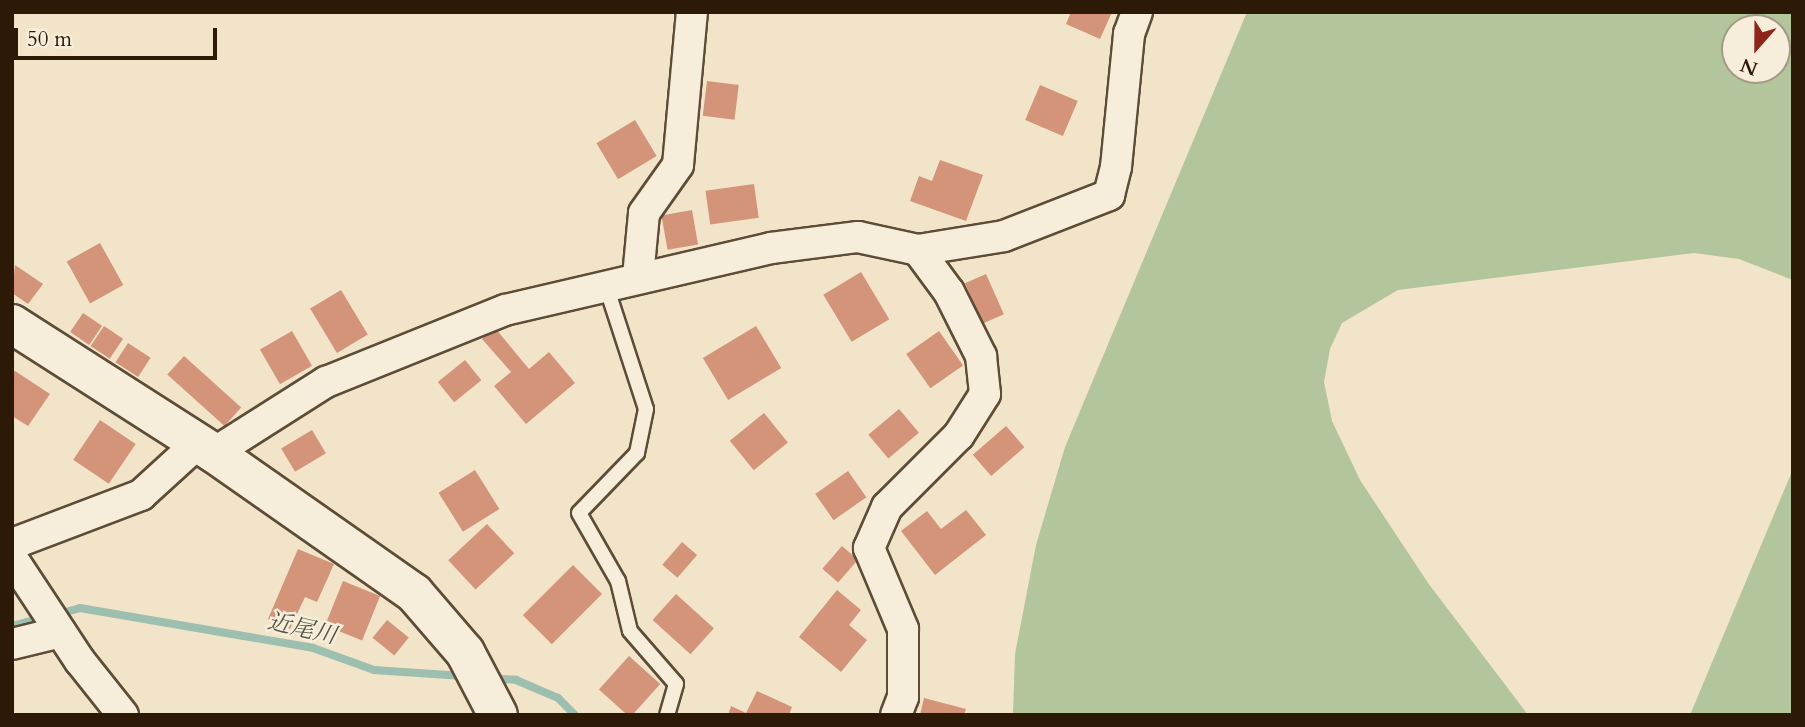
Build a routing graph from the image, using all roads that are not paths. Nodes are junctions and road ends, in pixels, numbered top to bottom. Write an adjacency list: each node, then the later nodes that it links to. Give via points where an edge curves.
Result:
1 (692, 12): 4 (street, via 678,164 643,212)
2 (1137, 12): 3 (street, via 1129,34 1116,167 1108,195 1004,236)
3 (918, 250): 4 (street, via 858,237 771,248); 15 (street, via 949,292 981,356 985,394 959,435 887,507 869,548 903,629 903,697)
4 (638, 277): 5 (street)
5 (607, 289): 7 (street, via 505,310 326,382); 14 (lane, via 646,409 636,453 579,513 618,581 630,631 676,684)
6 (12, 324): 7 (street)
7 (206, 448): 8 (street, via 141,495); 13 (street, via 414,593 465,652)
8 (12, 544)
9 (12, 558): 10 (street)
10 (61, 632): 11 (street); 12 (street)
11 (12, 644)
12 (123, 715)
13 (498, 715)
14 (667, 715)
15 (896, 715)

